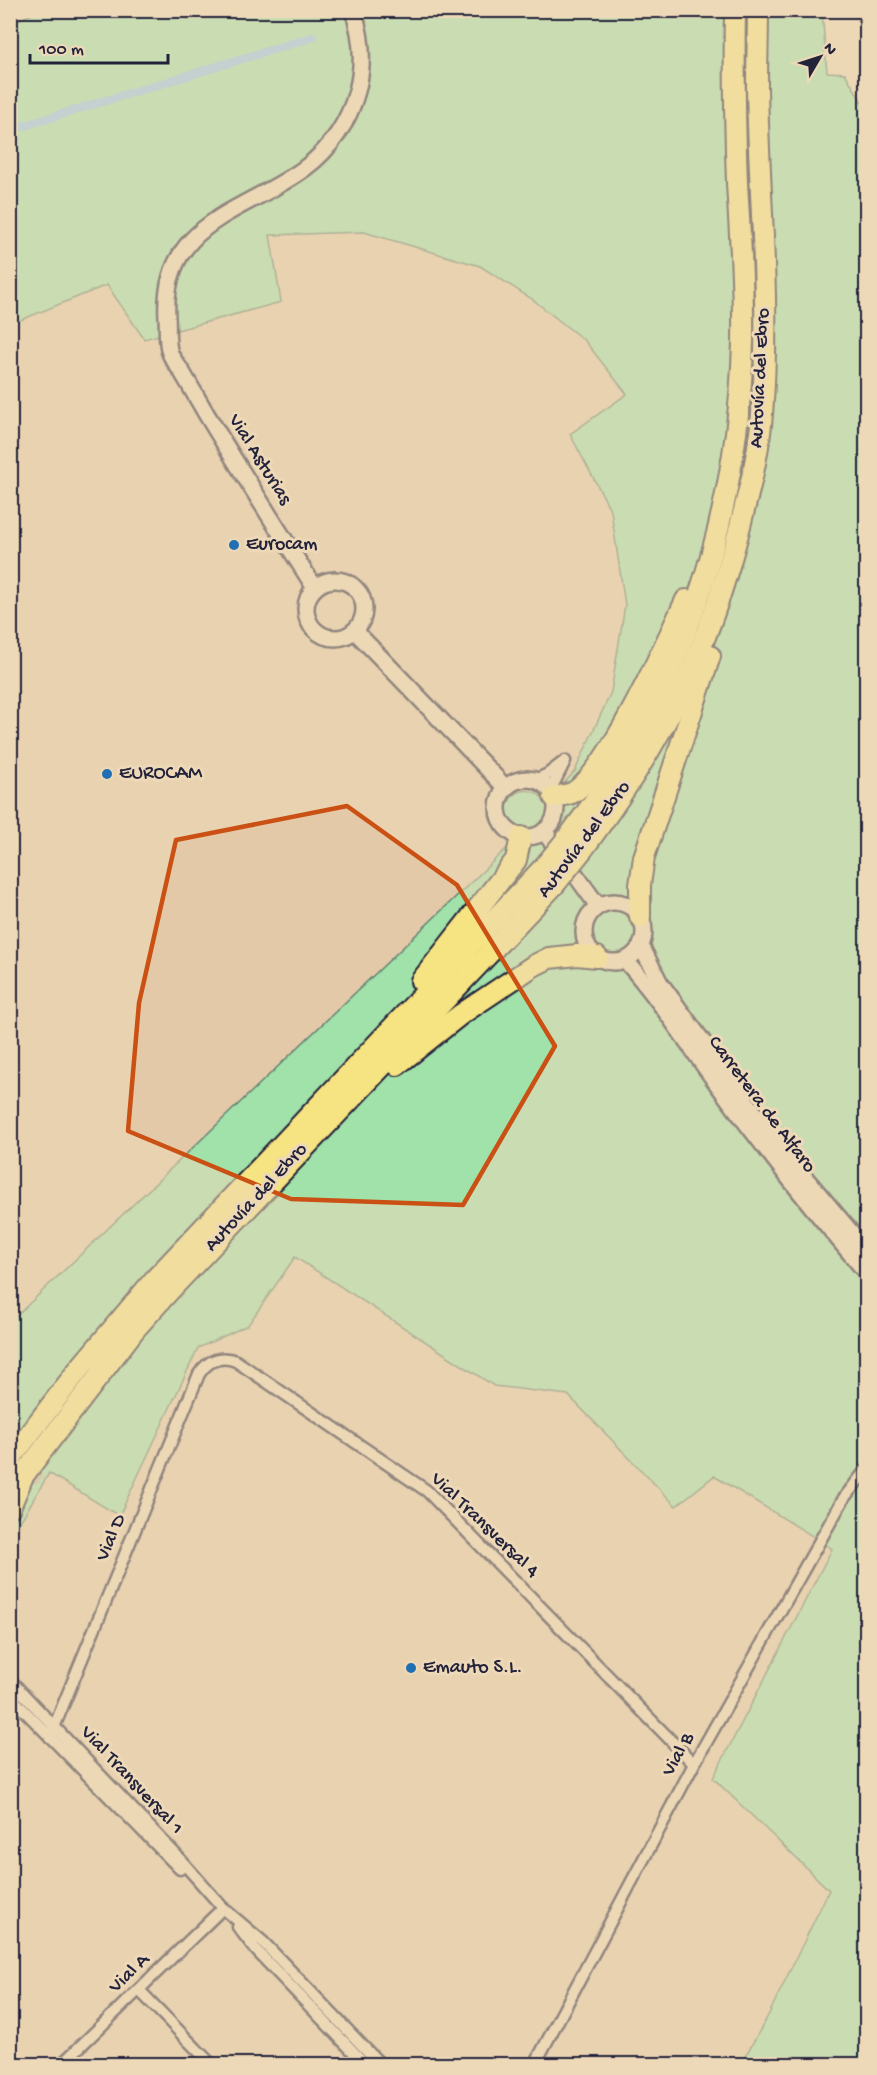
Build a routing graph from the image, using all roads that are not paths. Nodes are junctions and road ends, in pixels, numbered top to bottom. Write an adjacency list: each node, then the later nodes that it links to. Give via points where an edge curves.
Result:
1 (353, 10): 6 (street, Vial Asturias, via 361,63 354,102 334,140 305,169 205,228 172,272 167,291 170,352)
2 (735, 10): 4 (highway, Autovía del Ebro, via 743,343)
3 (758, 10): 5 (highway, Autovía del Ebro, via 766,339)
4 (735, 443): 10 (highway, via 695,580 651,673 617,737 593,772 573,792); 13 (highway, Autovía del Ebro, via 714,551 684,639 658,696)
5 (755, 471): 13 (highway, Autovía del Ebro, via 718,602 674,708 612,809); 16 (highway, via 751,517 723,618 644,857)
6 (315, 588): 7 (street, via 306,608 314,629 334,638); 7 (street, via 336,580 356,590 364,610)
7 (355, 631): 9 (street)
8 (535, 780): 9 (street, via 515,781); 10 (street); 10 (street, via 565,761)
9 (505, 787): 12 (street, via 498,801 499,819 504,827)
10 (552, 794): 11 (street, via 555,815)
11 (544, 831): 12 (street); 15 (street)
12 (521, 837): 20 (highway, via 516,860 433,967)
13 (576, 842): 14 (highway, Autovía del Ebro, bridge)
14 (549, 876): 20 (highway, Autovía del Ebro); 21 (highway, Autovía del Ebro)
15 (598, 906): 16 (street, via 619,902 634,909); 18 (street, via 587,919 584,935)
16 (640, 917): 17 (street, via 645,939)
17 (641, 946): 19 (street); 22 (street, Carretera de Alfaro, via 660,982 780,1148)
18 (597, 957): 19 (street, via 606,961); 21 (highway, via 549,958 533,966 451,1022 348,1111)
19 (626, 960): 23 (street, Carretera de Alfaro, via 771,1157)
20 (305, 1119): 25 (highway, Autovía del Ebro, via 155,1279)
21 (325, 1126): 26 (highway, Autovía del Ebro, via 142,1322)
22 (867, 1250)
23 (867, 1272)
24 (216, 1360): 32 (street, Vial D, via 199,1374); 34 (street, Vial Transversal 4, via 236,1361 427,1491)
25 (12, 1457)
26 (28, 1470): 28 (highway, Autovía del Ebro); 29 (highway)
27 (867, 1470): 34 (street, Vial B, via 844,1498)
28 (10, 1494)
29 (10, 1507)
30 (10, 1680): 32 (street, Vial Transversal 1)
31 (10, 1696): 33 (street, Vial Transversal 1)
32 (54, 1726): 33 (street, Vial D); 35 (street, Vial Transversal 1)
33 (50, 1737): 35 (street, Vial Transversal 1, via 166,1856)
34 (694, 1764): 41 (street, Vial B)
35 (223, 1908): 36 (street, Vial A); 39 (street, Vial Transversal 1, via 256,1950); 40 (street, Vial Transversal 1, via 263,1942)
36 (139, 1990): 37 (street, Vial A); 38 (street)
37 (63, 2064)
38 (211, 2064)
39 (365, 2064)
40 (380, 2064)
41 (535, 2064)

